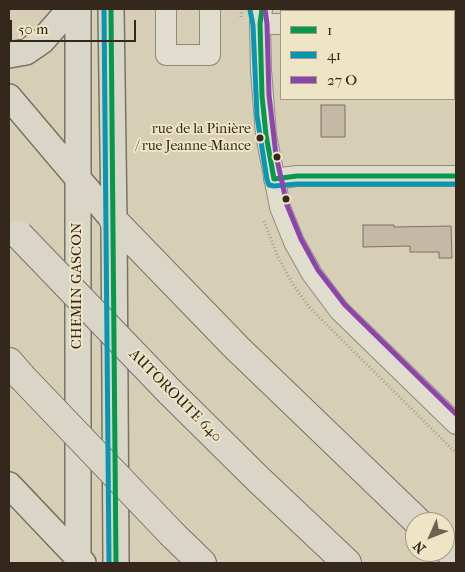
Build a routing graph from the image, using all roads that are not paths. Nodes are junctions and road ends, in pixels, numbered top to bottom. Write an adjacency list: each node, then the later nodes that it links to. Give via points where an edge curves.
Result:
1 (70, 9): 8 (main road, via 42,41 26,52)
2 (78, 9): 11 (main road, CHEMIN GASCON)
3 (111, 9): 13 (main road)
4 (166, 9): 5 (street, via 166,55 210,55)
5 (210, 9)
6 (259, 14): 7 (street); 12 (street, via 264,115)
7 (280, 24)
8 (9, 55)
9 (9, 96): 11 (main road)
10 (456, 176): 12 (street, via 298,176)
11 (77, 178): 13 (main road); 19 (main road, CHEMIN GASCON)
12 (274, 179): 16 (street, via 280,207 294,242 322,288 349,320)
13 (114, 221): 18 (highway, via 237,348); 20 (main road)
14 (14, 229): 22 (highway, AUTOROUTE 640, bridge, via 170,392)
15 (15, 370): 21 (highway, bridge)
16 (456, 424)
17 (9, 485): 19 (main road)
18 (408, 512)
19 (79, 562)
20 (116, 563)
21 (202, 563)
22 (347, 563)

